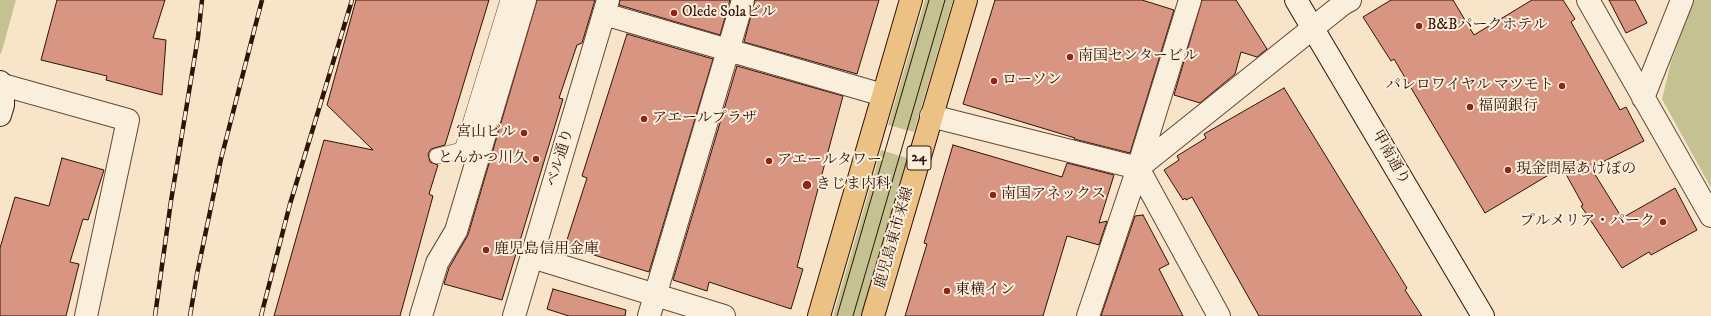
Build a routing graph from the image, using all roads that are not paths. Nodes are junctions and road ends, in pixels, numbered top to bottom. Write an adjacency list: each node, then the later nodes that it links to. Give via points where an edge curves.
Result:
1 (508, 0): 19 (lane, via 462,150)
2 (525, 0): 25 (street, via 456,230 437,263)
3 (743, 0): 13 (street)
4 (910, 0): 15 (main road)
5 (966, 0): 18 (main road, 鹿児島東市来線 / 24)
6 (1190, 0): 20 (street)
7 (1296, 0): 12 (street, 甲南通り)
8 (1350, 0): 12 (street)
9 (1588, 0): 16 (street)
10 (1682, 0): 16 (street)
11 (606, 7): 13 (street); 22 (street, ベル通り)
12 (1314, 29): 20 (street); 33 (street, 甲南通り)
13 (729, 50): 15 (street); 23 (street)
14 (2, 83): 17 (street, via 3,105); 24 (street, via 128,120)
15 (883, 95): 29 (main road)
16 (1643, 98): 21 (street)
17 (0, 115)
18 (931, 116): 20 (street); 30 (main road, 鹿児島東市来線 / 24)
19 (437, 156)
20 (1138, 168): 31 (street); 32 (street)
21 (1711, 216)
22 (532, 257): 23 (street); 26 (street, ベル通り)
23 (656, 295): 27 (street); 28 (street)
24 (86, 316)
25 (421, 316)
26 (514, 316)
27 (649, 316)
28 (724, 316)
29 (819, 316)
30 (873, 316)
31 (1088, 316)
32 (1219, 316)
33 (1483, 316)

